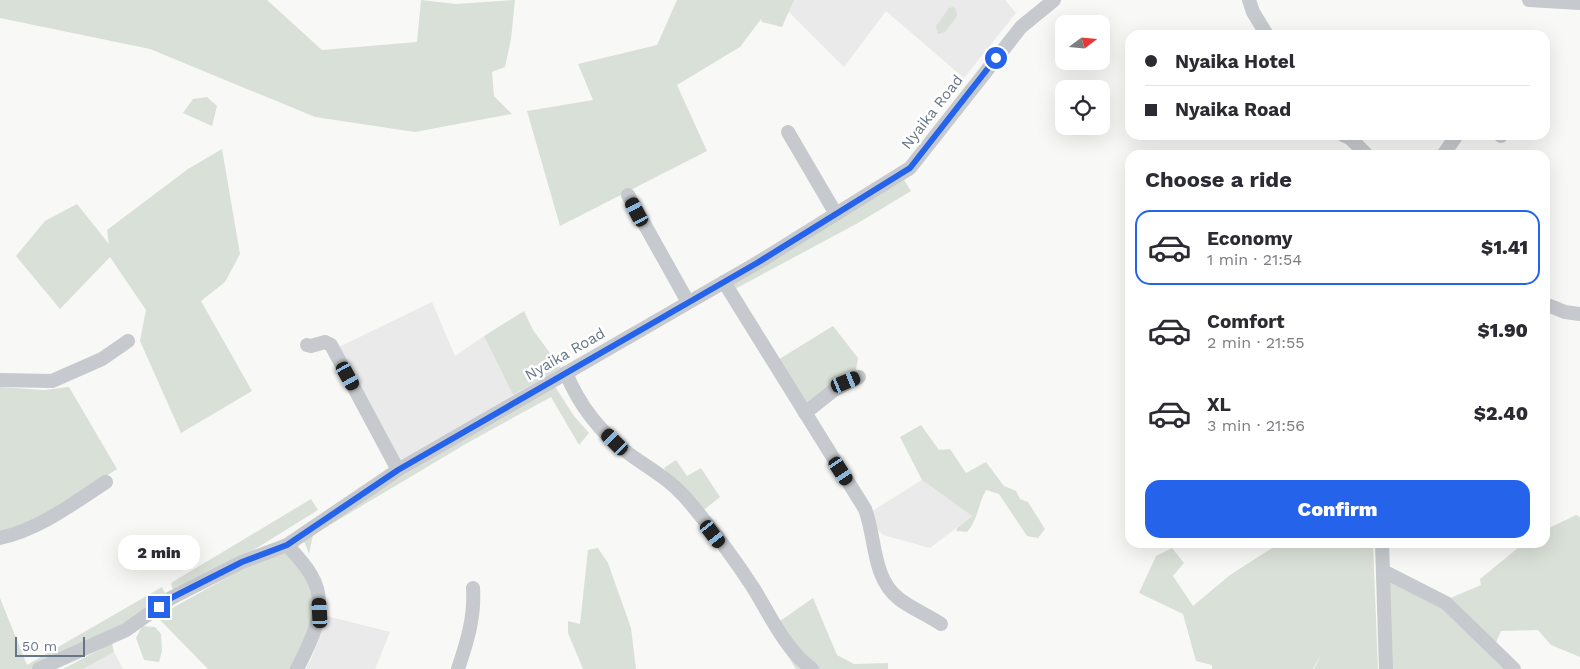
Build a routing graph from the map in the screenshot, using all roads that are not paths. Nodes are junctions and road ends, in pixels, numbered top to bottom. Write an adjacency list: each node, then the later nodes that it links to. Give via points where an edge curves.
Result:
1 (1054, 0): 10 (street, Nyaika Road, via 1021,28 910,168)
2 (1249, 0): 5 (street)
3 (1529, 0): 4 (street)
4 (1580, 3)
5 (1264, 30)
6 (788, 132): 10 (street)
7 (1352, 140): 8 (street)
8 (1362, 150)
9 (628, 195): 12 (street)
10 (836, 214): 11 (street, Nyaika Road)
11 (724, 282): 12 (street, Nyaika Road); 20 (street)
12 (688, 302): 17 (street, Nyaika Road)
13 (1550, 306): 14 (street)
14 (1580, 314)
15 (128, 340): 19 (street, via 102,360 52,381)
16 (307, 345): 21 (street, via 325,342 331,345)
17 (566, 373): 21 (street, Nyaika Road); 32 (street, via 575,395 602,430 628,453 664,476 688,501 746,578 788,644)
18 (859, 377): 20 (street, via 834,390)
19 (0, 380)
20 (805, 413): 28 (street, via 865,509 875,554 886,584 899,599)
21 (398, 470): 24 (street, Nyaika Road)
22 (106, 482): 23 (street, via 50,519 21,533)
23 (0, 538)
24 (287, 545): 29 (street, Nyaika Road, via 242,562 171,598 126,630); 30 (street, via 311,575 319,593 320,613 308,649)
25 (1382, 548): 26 (street)
26 (1383, 571): 33 (street); 34 (street, via 1446,603)
27 (473, 588): 31 (street, via 473,614)
28 (941, 624)
29 (40, 669)
30 (297, 669)
31 (458, 669)
32 (812, 669)
33 (1386, 669)
34 (1514, 669)

